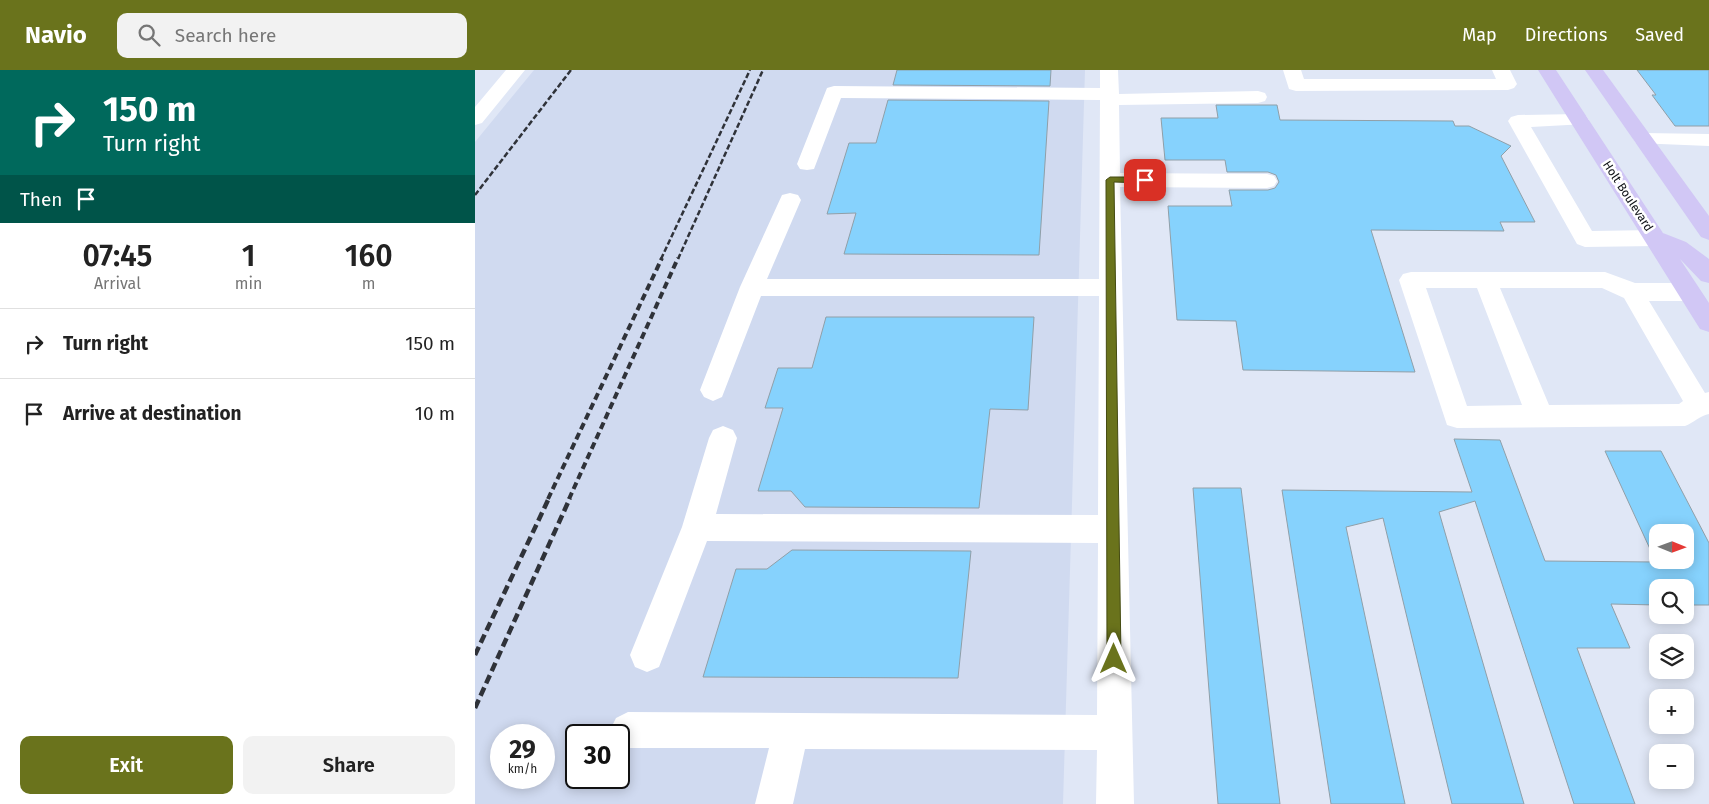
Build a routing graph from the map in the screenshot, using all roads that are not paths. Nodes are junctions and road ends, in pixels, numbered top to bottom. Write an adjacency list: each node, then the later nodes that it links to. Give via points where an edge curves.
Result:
1 (517, 70): 9 (street)
2 (1293, 70): 6 (street, via 1296,85)
3 (1501, 70): 6 (street, via 1508,84)
4 (1547, 70): 10 (main road, Holt Boulevard)
5 (1594, 70): 11 (main road)
6 (1374, 77)
7 (1109, 88): 8 (street); 13 (street, via 836,85); 14 (street)
8 (1258, 96)
9 (475, 119)
10 (1579, 120): 18 (main road, Holt Boulevard); 18 (street, via 1518,121 1585,239)
11 (1643, 139): 12 (street); 17 (main road)
12 (1709, 140)
13 (807, 164)
14 (1110, 180): 15 (street); 22 (street)
15 (1267, 181)
16 (790, 200): 21 (street)
17 (1709, 232)
18 (1655, 238): 19 (main road, via 1673,243 1690,254); 24 (main road, Holt Boulevard)
19 (1709, 275)
20 (1485, 280): 23 (street, via 1605,280); 28 (street); 28 (street, via 1411,280 1457,417)
21 (752, 287): 22 (street); 26 (street)
22 (1111, 288): 31 (street)
23 (1632, 292): 24 (street); 27 (street)
24 (1689, 292): 25 (main road, Holt Boulevard)
25 (1709, 323)
26 (713, 390)
27 (1703, 404): 28 (street, via 1685,415)
28 (1540, 416)
29 (723, 438): 30 (street)
30 (697, 527): 31 (street); 32 (street)
31 (1113, 529): 35 (street)
32 (647, 655)
33 (630, 730): 34 (street)
34 (791, 731): 35 (street); 36 (street)
35 (1115, 734): 37 (street)
36 (774, 804)
37 (1115, 804)

